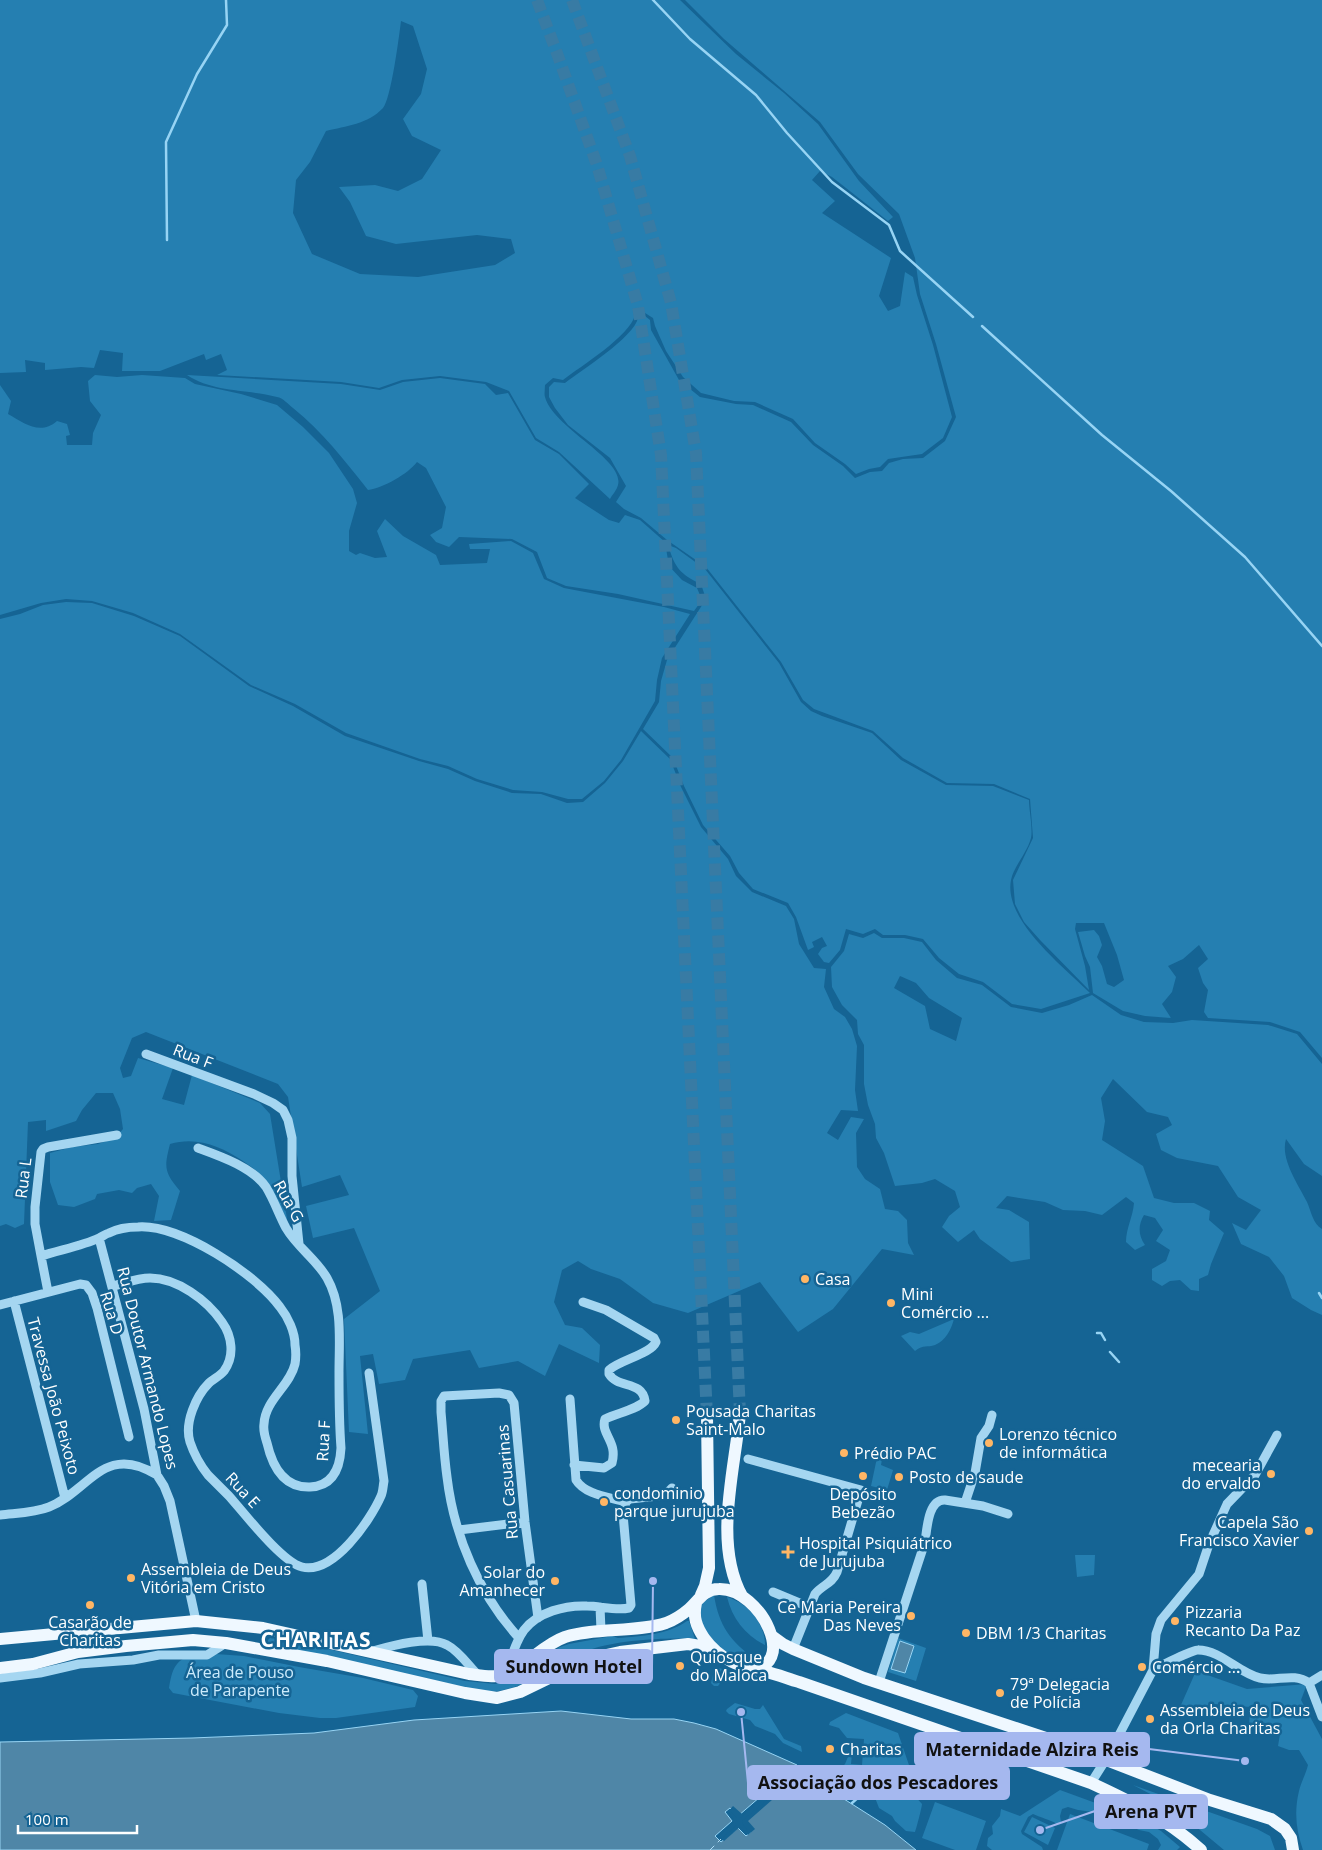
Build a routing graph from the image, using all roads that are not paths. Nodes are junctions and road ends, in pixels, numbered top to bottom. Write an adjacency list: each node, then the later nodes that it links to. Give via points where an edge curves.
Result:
1 (146, 1054): 5 (street, Rua F, via 254,1094 282,1110 292,1138 292,1176)
2 (117, 1136): 6 (street, Rua L, via 48,1147 41,1152 35,1207)
3 (198, 1148): 5 (street, Rua G, via 236,1163 266,1186 285,1226)
4 (99, 1238): 5 (street, Rua F, via 109,1232 139,1227 178,1234 205,1247 248,1276 280,1306 295,1343 295,1365 268,1409 264,1424 266,1437 276,1470 290,1482 309,1487 330,1480 340,1462 339,1320 328,1279); 6 (street, Rua F); 7 (street, Rua Doutor Armando Lopes)
5 (299, 1244)
6 (41, 1256): 8 (street)
7 (113, 1286): 12 (street, Rua E, via 138,1279 164,1280 195,1295 223,1323 230,1339 230,1358 223,1371 201,1393 194,1407 189,1439 208,1475 272,1544 301,1567 322,1565 338,1555 352,1541 382,1494 384,1481); 21 (street, Rua Doutor Armando Lopes)
8 (48, 1292): 9 (street, Rua D); 18 (street, Rua D, via 80,1284 89,1288 97,1308)
9 (14, 1301): 11 (street, Rua D); 23 (street, Travessa João Peixoto)
10 (583, 1302): 20 (street, via 606,1310 656,1342 653,1347 609,1370 614,1380 639,1389 646,1402 605,1419 606,1432 614,1448 612,1462 604,1468)
11 (0, 1305)
12 (369, 1374)
13 (570, 1398): 20 (street)
14 (740, 1413): 32 (main road, via 728,1512 731,1573)
15 (992, 1415): 25 (street, via 981,1438 975,1473)
16 (707, 1416): 33 (main road, via 709,1568)
17 (1277, 1435): 51 (street, via 1255,1475 1226,1504 1199,1574 1161,1620 1154,1643)
18 (129, 1437)
19 (748, 1459): 35 (street, via 861,1490 837,1572 832,1582 818,1590)
20 (574, 1465): 24 (street, via 580,1487)
21 (157, 1475): 23 (street, via 143,1466 118,1464 90,1477); 37 (street, Rua Doutor Armando Lopes, via 170,1502)
22 (672, 1488): 24 (street, via 666,1494)
23 (65, 1498): 27 (street, via 39,1510)
24 (626, 1502): 34 (street, via 623,1514 631,1605 626,1609)
25 (965, 1503): 26 (street); 56 (street, via 935,1502 927,1525 926,1542)
26 (1008, 1514)
27 (0, 1515)
28 (525, 1522): 29 (street); 29 (street, Rua Casuarinas, via 514,1403 509,1395 499,1393 452,1395 442,1398 441,1412 447,1478); 36 (street, Rua Casuarinas)
29 (459, 1530): 41 (street, via 487,1596)
30 (422, 1584): 43 (street)
31 (773, 1592): 35 (street)
32 (742, 1596): 33 (main road, via 718,1589); 40 (main road, via 762,1615)
33 (698, 1599): 38 (main road, via 666,1623); 47 (main road, via 695,1622)
34 (600, 1607): 36 (street, via 567,1608); 38 (street)
35 (809, 1607): 45 (street)
36 (538, 1618): 41 (street)
37 (196, 1621): 39 (main road); 46 (main road, via 263,1628)
38 (601, 1630): 52 (main road, via 555,1641)
39 (54, 1634): 42 (main road); 48 (main road, via 63,1636 69,1647)
40 (772, 1636): 45 (main road); 50 (main road, via 774,1644 768,1661 758,1668)
41 (519, 1638): 52 (street)
42 (0, 1639)
43 (428, 1642): 46 (street); 53 (street, via 445,1644)
44 (226, 1643): 47 (main road, via 497,1698 520,1692 595,1656 688,1644); 48 (main road, via 193,1640 78,1652); 55 (street, via 207,1655 178,1654 79,1664)
45 (793, 1649): 56 (main road)
46 (371, 1652): 53 (main road)
47 (716, 1652): 50 (main road)
48 (60, 1657): 49 (main road)
49 (0, 1668)
50 (747, 1669): 60 (main road, via 775,1674)
51 (1153, 1670): 57 (street, via 1197,1650 1215,1654 1262,1679 1298,1678); 59 (street)
52 (506, 1673): 53 (main road)
53 (478, 1675)
54 (1322, 1675): 57 (street)
55 (0, 1678)
56 (879, 1682): 59 (main road)
57 (1309, 1683): 58 (street)
58 (1322, 1717)
59 (1106, 1759): 60 (street); 62 (main road, via 1210,1800 1277,1822 1288,1833)
60 (1091, 1783): 61 (main road, via 1169,1823)
61 (1201, 1850)
62 (1293, 1850)

